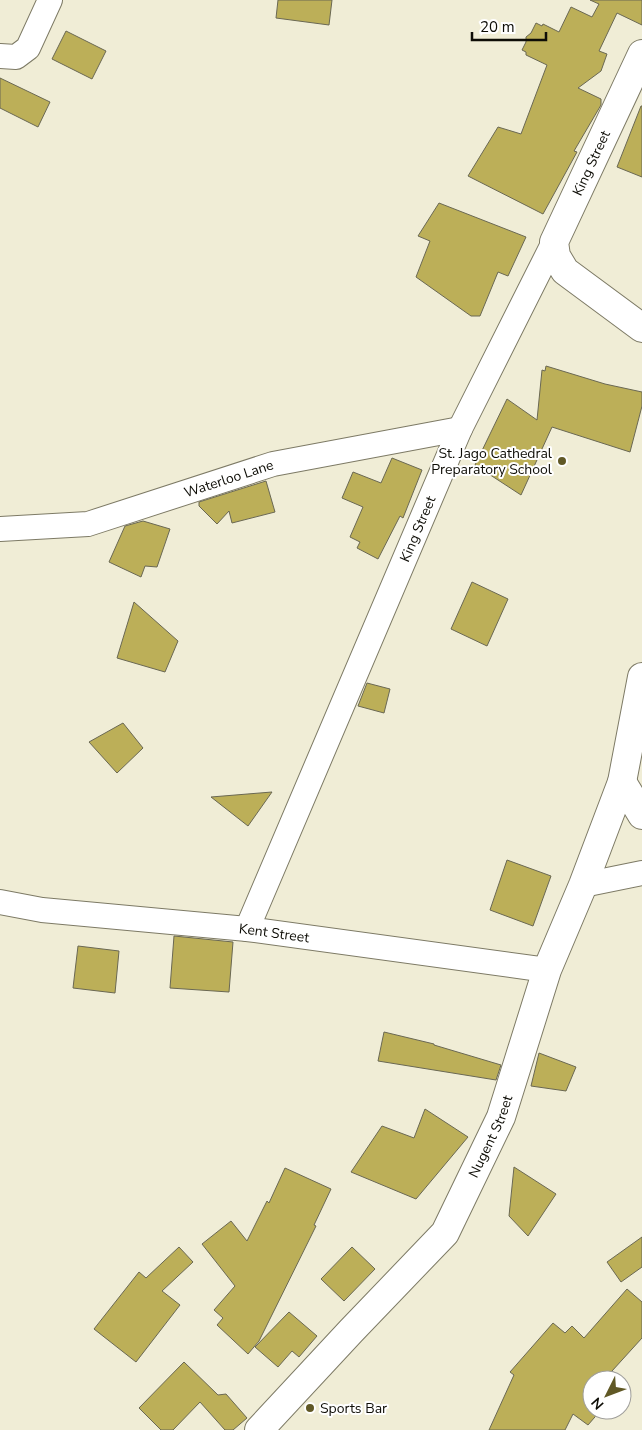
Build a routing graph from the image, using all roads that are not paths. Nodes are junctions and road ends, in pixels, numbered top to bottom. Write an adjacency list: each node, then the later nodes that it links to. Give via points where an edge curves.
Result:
1 (50, 0): 3 (street, via 28,48 16,57)
2 (642, 54): 4 (street, King Street)
3 (0, 56)
4 (554, 242): 5 (street, via 556,256 565,271); 6 (street, King Street)
5 (642, 328)
6 (460, 429): 7 (street, Waterloo Lane, via 273,464 88,524); 14 (street, King Street)
7 (0, 529)
8 (642, 677): 9 (street, Nugent Street)
9 (622, 782): 10 (street); 12 (street, Nugent Street)
10 (642, 815)
11 (642, 873): 12 (street)
12 (583, 885): 15 (street, Nugent Street)
13 (0, 902): 14 (street, Kent Street, via 42,910)
14 (247, 929): 15 (street, Kent Street)
15 (547, 970): 16 (street, Nugent Street, via 501,1117 445,1233)
16 (259, 1430)

